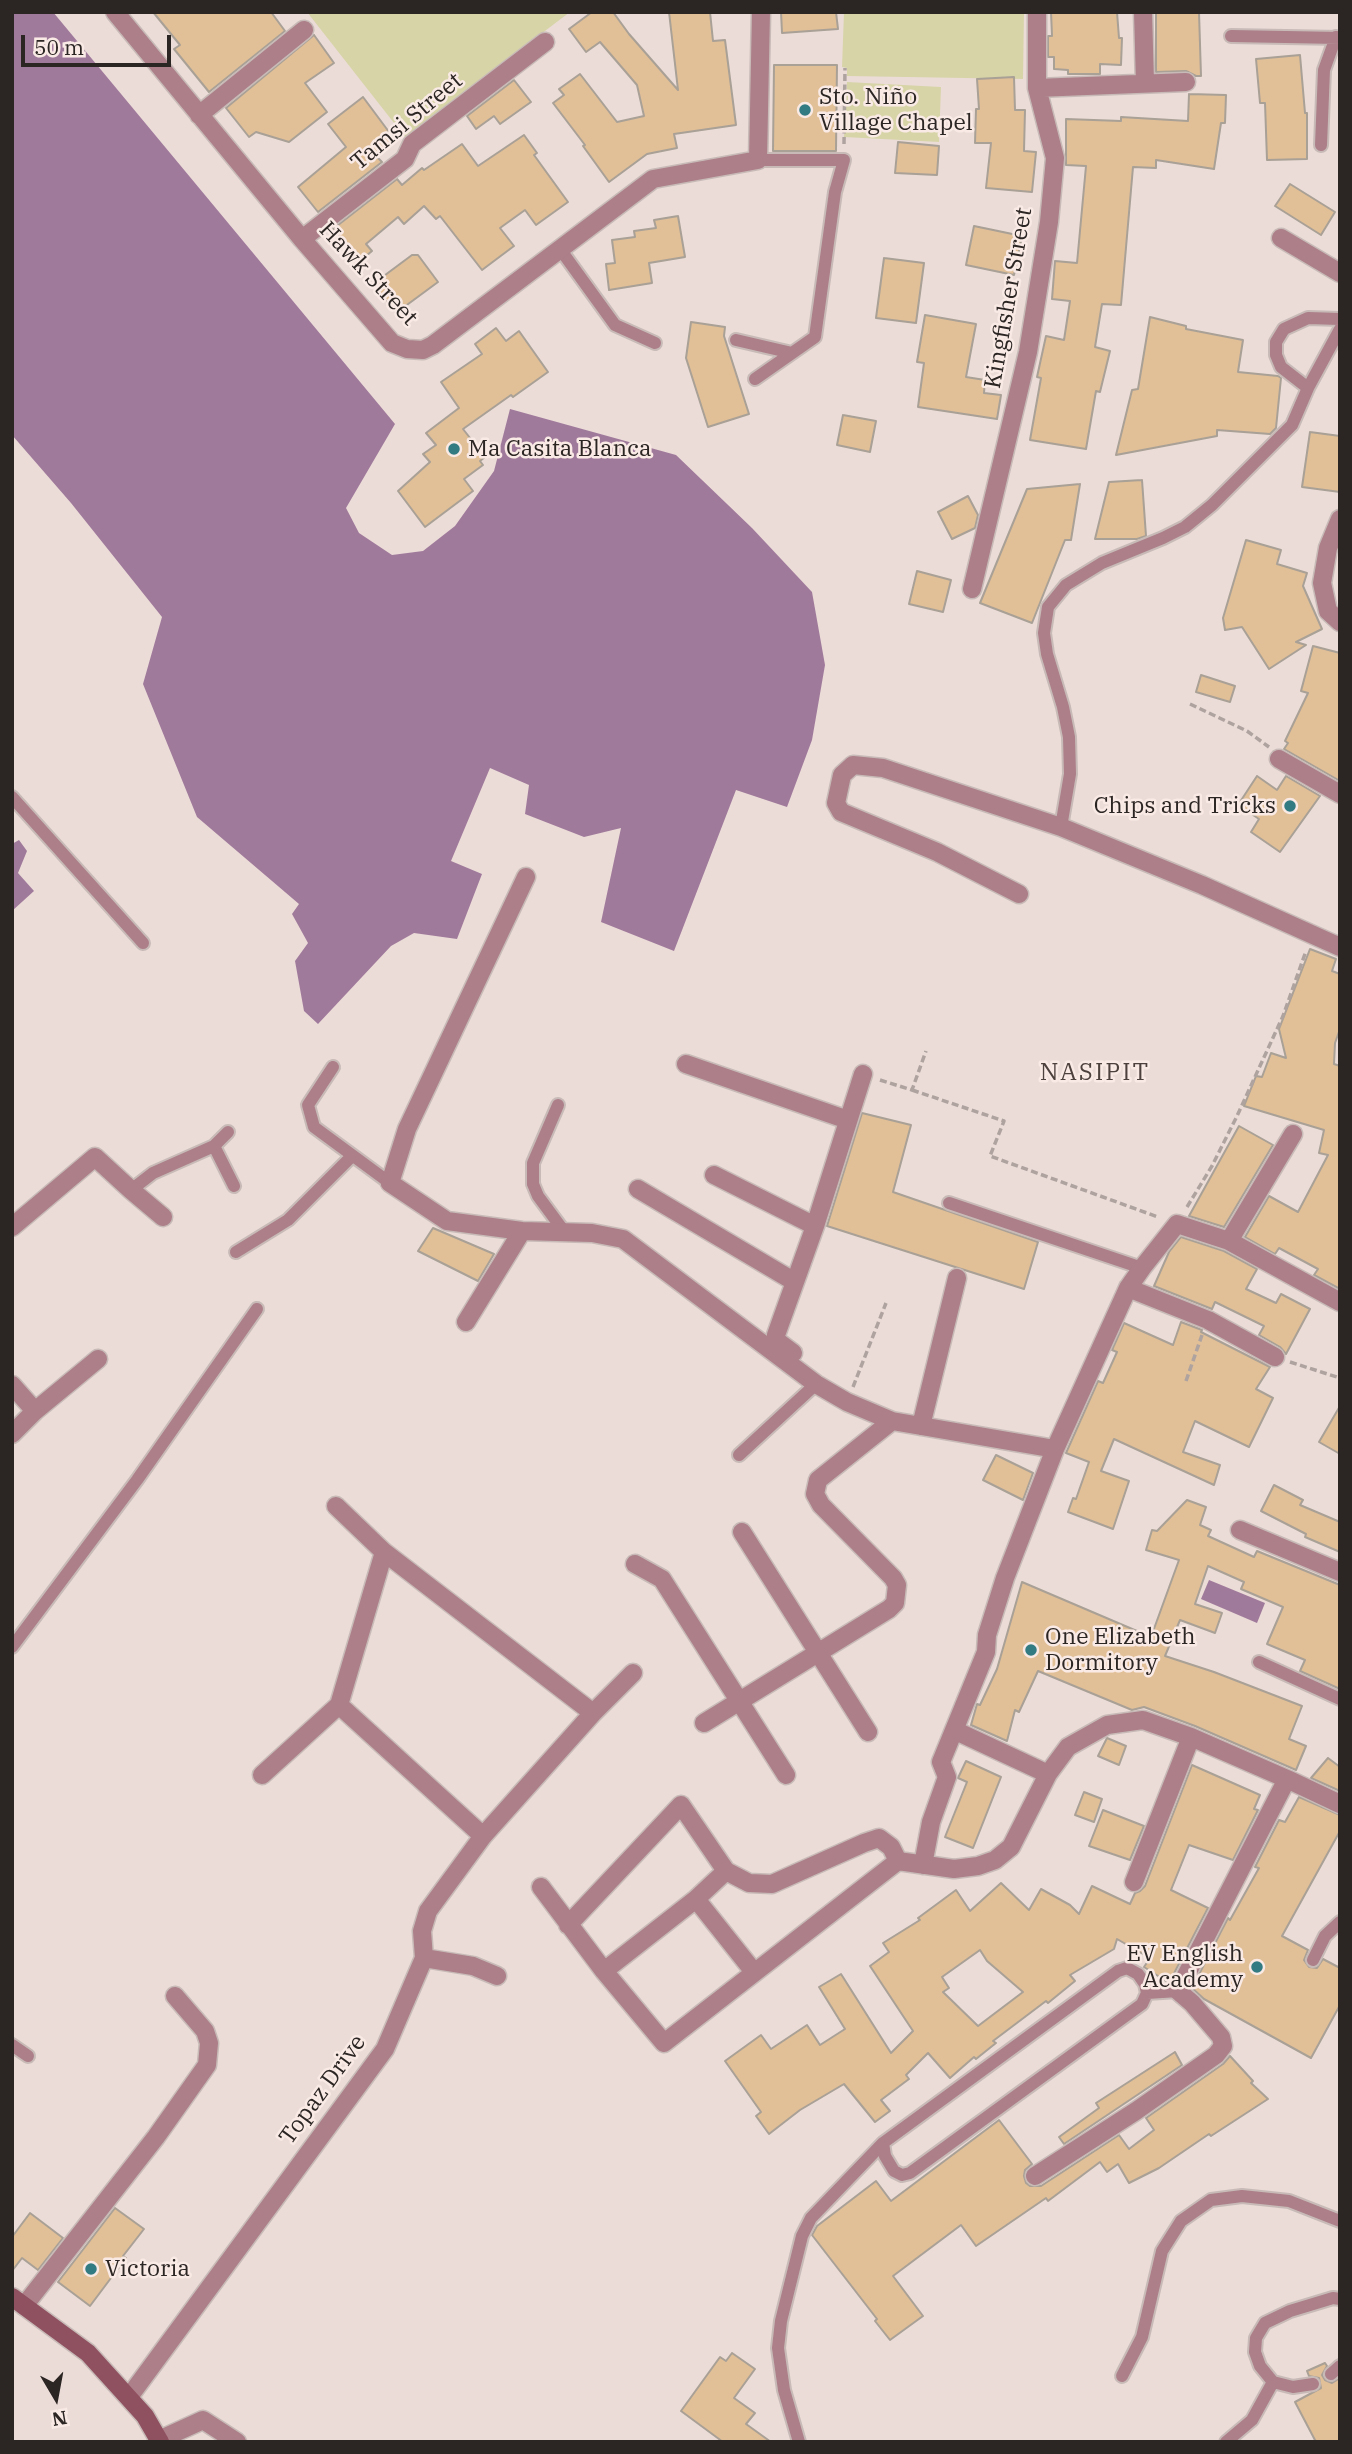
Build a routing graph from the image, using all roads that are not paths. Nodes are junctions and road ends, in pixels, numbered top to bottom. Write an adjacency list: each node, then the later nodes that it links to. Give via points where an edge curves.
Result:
1 (115, 12): 12 (street, Hawk Street)
2 (761, 12): 14 (street)
3 (1037, 12): 11 (street, Kingfisher Street)
4 (1143, 12): 10 (street)
5 (304, 30): 12 (street)
6 (1231, 36): 7 (lane)
7 (1338, 38): 13 (lane, via 1324,70)
8 (545, 42): 16 (street, Tamsi Street, via 412,144 405,159)
9 (1186, 82): 10 (street)
10 (1145, 83): 11 (street)
11 (1037, 88): 27 (street, Kingfisher Street, via 1055,158 1049,222 1028,352)
12 (199, 115): 16 (street, Hawk Street)
13 (1321, 145)
14 (758, 160): 17 (street, Hawk Street, via 653,179); 23 (lane, via 844,160 835,192 815,337)
15 (1281, 238): 18 (street)
16 (302, 239): 17 (street, Hawk Street, via 392,343 423,350)
17 (561, 249): 22 (lane, via 615,324)
18 (1340, 272)
19 (1340, 319): 25 (lane, via 1308,318 1284,329 1276,342 1281,368)
20 (1340, 329): 25 (lane)
21 (736, 340): 23 (lane)
22 (655, 343)
23 (792, 353): 24 (lane)
24 (755, 379)
25 (1308, 388): 32 (lane, via 1292,425 1212,505 1185,527 1102,563 1066,585 1048,607 1047,654 1069,737 1070,774)
26 (1340, 519): 28 (street, via 1328,548 1322,583 1328,611)
27 (972, 589)
28 (1340, 622)
29 (1279, 759): 30 (street)
30 (1340, 794)
31 (12, 797): 35 (lane)
32 (1061, 827): 34 (street, via 883,768 853,765 842,775 836,803 841,812 937,852); 36 (street)
33 (526, 877): 47 (street, via 412,1118)
34 (1019, 894)
35 (143, 943)
36 (1340, 947)
37 (686, 1064): 41 (street)
38 (333, 1067): 45 (lane, via 308,1105 314,1127)
39 (863, 1074): 41 (street)
40 (558, 1105): 56 (lane, via 533,1163 533,1184)
41 (848, 1120): 53 (street)
42 (228, 1132): 44 (lane)
43 (1293, 1134): 57 (street)
44 (214, 1146): 48 (lane); 50 (lane, via 153,1172)
45 (352, 1156): 47 (lane); 58 (lane, via 288,1220)
46 (714, 1175): 53 (street)
47 (390, 1183): 55 (street, via 447,1221)
48 (234, 1186)
49 (638, 1189): 61 (street)
50 (131, 1190): 52 (street); 54 (street, via 96,1157)
51 (949, 1203): 59 (lane)
52 (163, 1217)
53 (815, 1226): 61 (street)
54 (12, 1227)
55 (522, 1231): 56 (street); 65 (street)
56 (566, 1234): 68 (street, via 623,1239)
57 (1229, 1241): 59 (street, via 1177,1224); 63 (street)
58 (236, 1252)
59 (1142, 1268): 62 (street)
60 (957, 1278): 73 (street)
61 (795, 1282): 70 (street, via 776,1338 824,1378)
62 (1128, 1288): 66 (street, via 1208,1320 1246,1349); 75 (street)
63 (1340, 1302)
64 (257, 1308): 83 (lane)
65 (466, 1322)
66 (1275, 1357)
67 (98, 1359): 71 (street)
68 (816, 1384): 70 (street); 76 (lane)
69 (12, 1385): 71 (street)
70 (840, 1398): 72 (street)
71 (35, 1411): 74 (street)
72 (892, 1421): 73 (street); 84 (street, via 818,1480 815,1494 821,1506 893,1578 895,1603)
73 (921, 1426): 75 (street)
74 (12, 1434)
75 (1055, 1449): 92 (street, via 1005,1578 986,1652)
76 (739, 1455)
77 (335, 1506): 80 (street)
78 (1240, 1530): 82 (street)
79 (742, 1532): 84 (street)
80 (384, 1552): 89 (street); 90 (street)
81 (635, 1564): 88 (street, via 662,1579)
82 (1340, 1572)
83 (12, 1647)
84 (819, 1653): 88 (street); 93 (street)
85 (1259, 1662): 87 (lane)
86 (633, 1673): 90 (street, Topaz Drive)
87 (1340, 1699)
88 (739, 1702): 91 (street); 97 (street)
89 (339, 1705): 96 (street); 100 (street)
90 (593, 1713): 100 (street, Topaz Drive)
91 (704, 1723)
92 (954, 1730): 95 (street); 102 (street, via 941,1762 947,1777 931,1822)
93 (868, 1732)
94 (1191, 1737): 95 (street, via 1143,1720 1107,1725 1068,1747); 98 (street); 104 (street)
95 (1048, 1774): 102 (street, via 1011,1847 995,1860 954,1869)
96 (262, 1775)
97 (786, 1775)
98 (1287, 1779): 99 (street); 114 (street)
99 (1340, 1804)
100 (483, 1836): 109 (street, Topaz Drive, via 428,1911 422,1931)
101 (898, 1861): 102 (street); 103 (street, via 891,1847 879,1838 772,1884 749,1883); 112 (street)
102 (923, 1865)
103 (726, 1871): 106 (street); 108 (street, via 681,1805)
104 (1134, 1882)
105 (541, 1887): 108 (street)
106 (696, 1899): 111 (street); 112 (street)
107 (1340, 1922): 110 (lane, via 1325,1936)
108 (568, 1925): 111 (street)
109 (424, 1958): 113 (street, via 473,1966); 127 (street, Topaz Drive, via 385,2049)
110 (1313, 1960)
111 (604, 1972): 112 (street, via 664,2043)
112 (754, 1972)
113 (496, 1976)
114 (1178, 1992): 115 (lane); 120 (street, via 1192,2003 1223,2046 1136,2111)
115 (1147, 1993): 119 (lane, via 1138,1974 1127,1968 1118,1971); 119 (lane, via 1142,2004 910,2173 894,2171)
116 (175, 1996): 123 (street, via 205,2031 209,2043 206,2065 156,2137)
117 (12, 2045): 118 (lane)
118 (28, 2056)
119 (883, 2143): 130 (lane, via 811,2218 802,2236 778,2348)
120 (1035, 2176)
121 (1340, 2221): 124 (lane, via 1289,2201 1242,2196 1211,2200 1181,2221 1162,2251 1142,2337)
122 (1340, 2299): 125 (lane, via 1290,2311 1265,2323 1255,2352 1259,2366)
123 (18, 2302): 127 (main road, via 88,2353)
124 (1122, 2376)
125 (1273, 2382): 126 (lane, via 1293,2387); 131 (lane, via 1252,2420)
126 (1313, 2384)
127 (129, 2397): 128 (main road)
128 (160, 2441): 129 (street, via 203,2420)
129 (237, 2442)
130 (799, 2442)
131 (1226, 2442)

